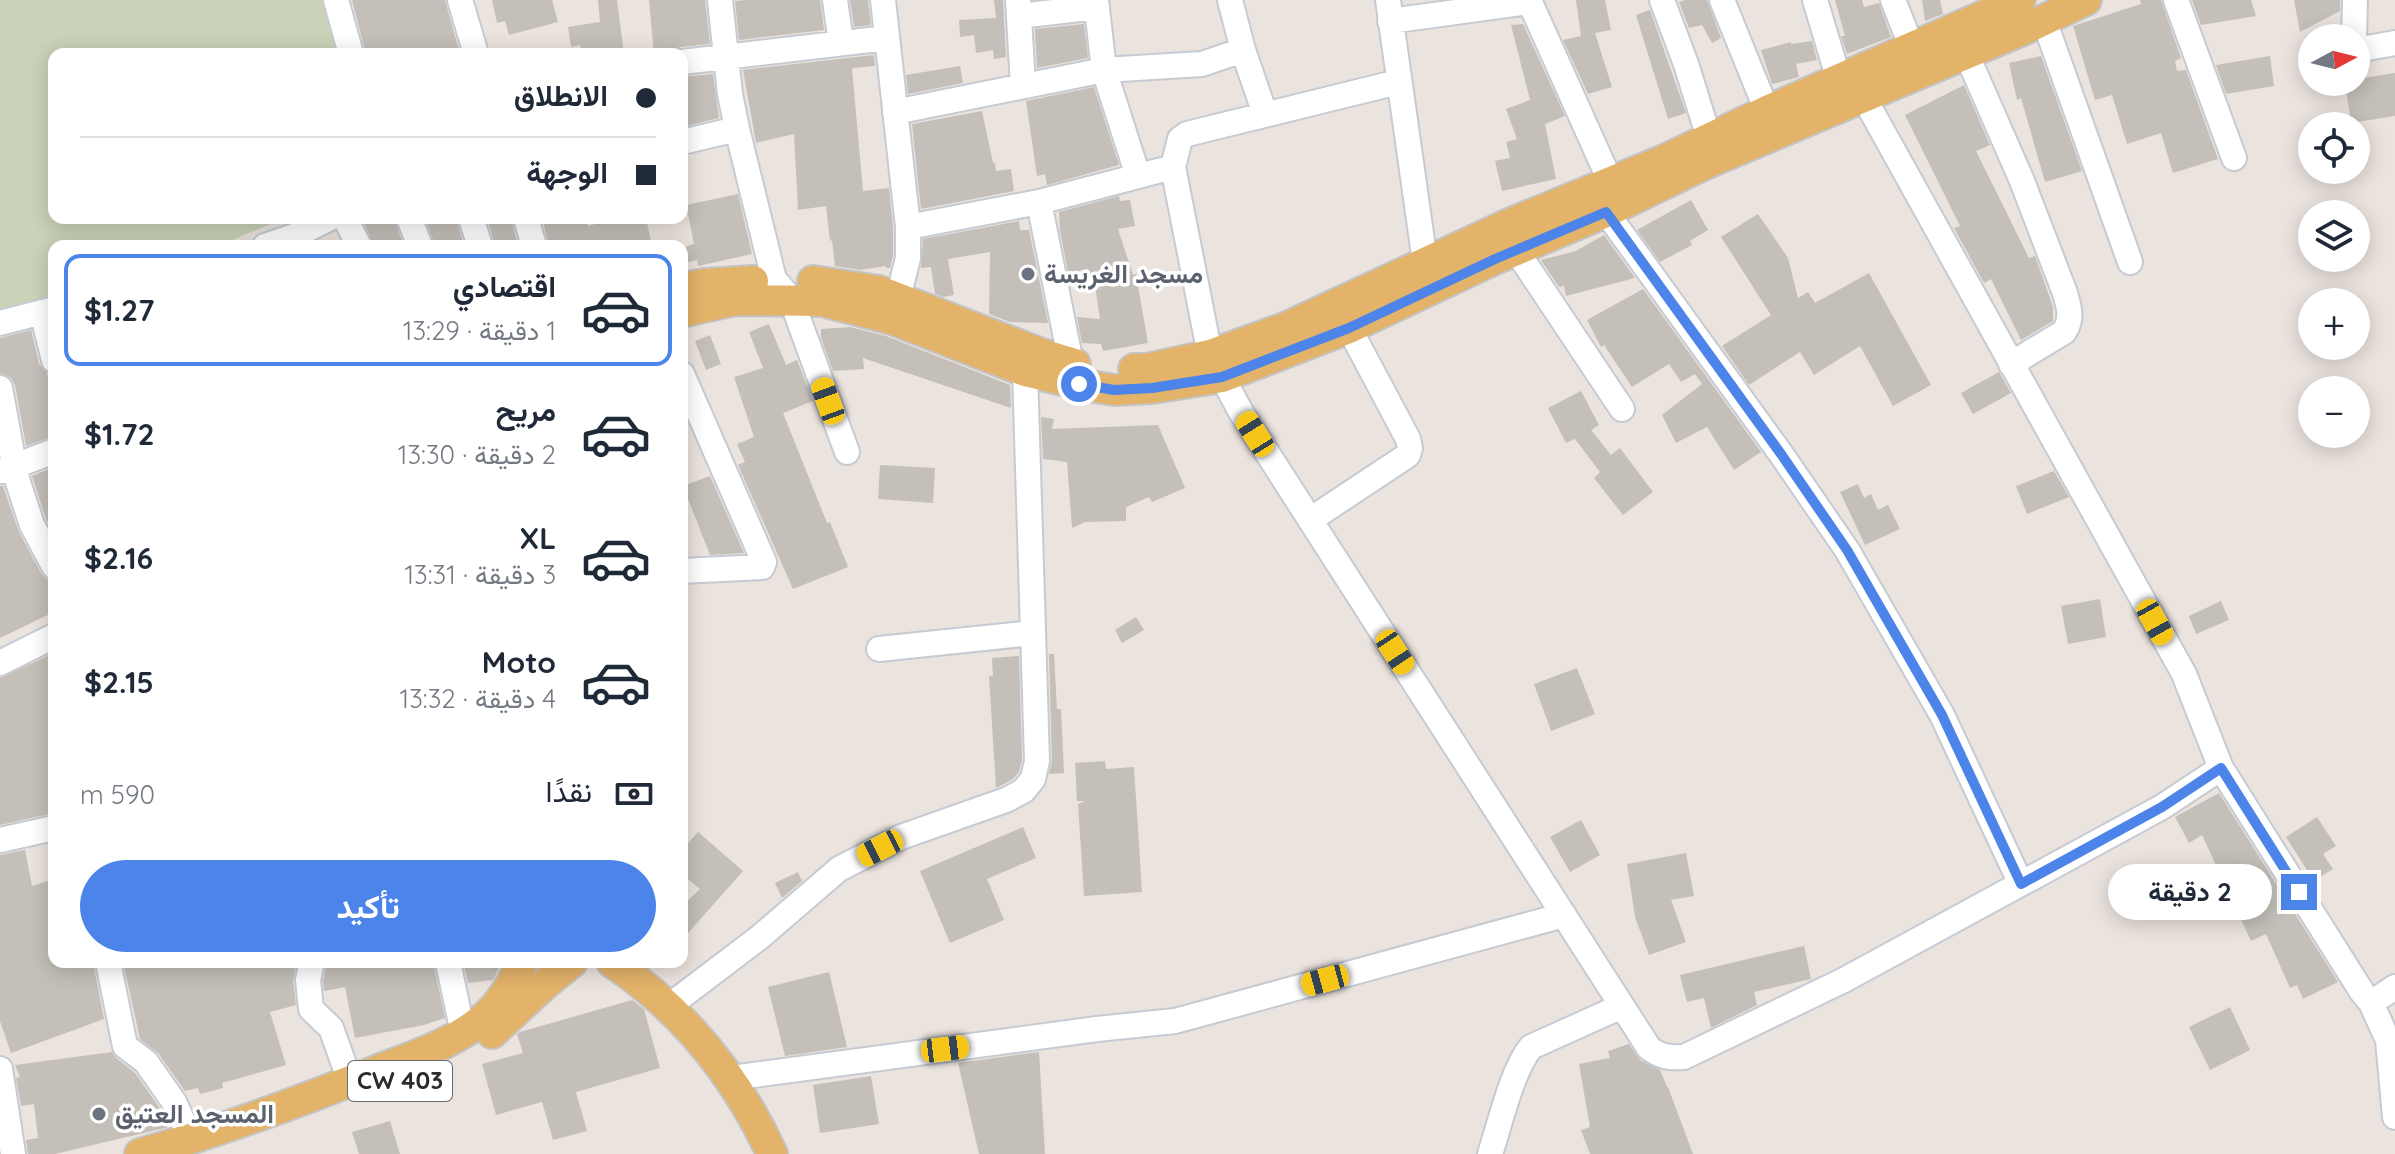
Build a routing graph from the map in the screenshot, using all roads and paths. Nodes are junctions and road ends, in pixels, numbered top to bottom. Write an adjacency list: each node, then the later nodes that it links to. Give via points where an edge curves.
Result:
1 (336, 0): 25 (street)
2 (460, 0): 26 (street)
3 (720, 0): 30 (street)
4 (835, 0): 22 (street)
5 (883, 0): 21 (street)
6 (1230, 0): 28 (street)
7 (1662, 0): 40 (street)
8 (1722, 0): 36 (street)
9 (1815, 0): 35 (street)
10 (1893, 0): 27 (street)
11 (2020, 0): 27 (main road)
12 (2086, 0): 19 (main road)
13 (2176, 0): 42 (street)
14 (2355, 0): 20 (street)
15 (1529, 1): 18 (street); 45 (street)
16 (1097, 3): 17 (street); 32 (street)
17 (1018, 8): 34 (street)
18 (1389, 10): 33 (street)
19 (2044, 20): 29 (main road); 52 (street)
20 (2354, 24)
21 (887, 38): 22 (street); 37 (street)
22 (841, 43): 30 (street)
23 (2395, 43): 24 (street)
24 (2370, 47)
25 (349, 48)
26 (474, 48)
27 (1912, 48): 35 (main road)
28 (1243, 50): 32 (street, via 1202,64); 38 (street)
29 (1966, 53): 35 (main road); 61 (street, via 2069,308 2070,324 2064,332)
30 (726, 56): 31 (street); 39 (street)
31 (688, 61)
32 (1104, 70): 34 (street); 44 (street)
33 (1398, 82): 38 (street); 51 (street)
34 (1023, 86): 37 (street)
35 (1851, 88): 36 (main road); 45 (main road, via 1707,163); 61 (street)
36 (1767, 111): 40 (main road)
37 (895, 112): 48 (street)
38 (1265, 114): 43 (street, via 1187,134 1180,139)
39 (737, 129): 41 (street); 54 (street)
40 (1709, 138): 45 (main road)
41 (688, 141)
42 (2234, 158)
43 (1173, 167): 44 (street); 62 (street)
44 (1138, 176): 46 (street)
45 (1608, 197): 50 (main road); 51 (main road); 80 (street, via 1847,550 1942,715)
46 (1039, 202): 48 (street); 60 (street)
47 (321, 224): 49 (street)
48 (908, 227): 55 (street, via 908,258)
49 (297, 240)
50 (1516, 250): 59 (main road); 66 (street)
51 (1425, 262): 62 (main road)
52 (2130, 262)
53 (688, 287): 54 (main road)
54 (782, 289): 55 (main road, via 812,281); 57 (main road); 63 (main road, via 870,312); 67 (street)
55 (898, 298): 60 (main road)
56 (48, 310): 58 (street)
57 (688, 311)
58 (0, 323)
59 (1349, 328): 62 (main road); 70 (street, via 1410,448 1408,455)
60 (1071, 363): 62 (main road, via 1112,370)
61 (2011, 364): 77 (street, via 2184,674)
62 (1216, 366): 63 (main road, via 1152,388 1114,390); 70 (street)
63 (1025, 371): 73 (street)
64 (0, 388): 69 (street)
65 (688, 388): 72 (street, via 764,562 762,567)
66 (1622, 409)
67 (847, 452)
68 (48, 453): 69 (street)
69 (8, 469): 71 (street, via 16,476)
70 (1310, 520): 81 (street)
71 (48, 555)
72 (688, 571)
73 (1033, 633): 75 (street); 90 (street, via 1037,761 1023,791 901,837 839,869)
74 (48, 639): 76 (street)
75 (879, 649)
76 (0, 663)
77 (2221, 768): 80 (street, via 2162,807); 89 (street)
78 (48, 829): 79 (street)
79 (0, 840)
80 (2021, 884): 91 (street, via 1844,980 1684,1057 1660,1056 1649,1048)
81 (1564, 915): 91 (street); 94 (street, via 1175,1021)
82 (109, 968): 97 (street, via 125,1046 146,1062)
83 (311, 968): 95 (street, via 311,1009 331,1028)
84 (449, 968): 92 (street)
85 (519, 968): 92 (main road, CW 403, via 502,998)
86 (565, 968): 97 (main road, CW 403, via 481,1041 457,1054 386,1087)
87 (620, 968): 90 (main road)
88 (2395, 987): 89 (street)
89 (2371, 1003): 96 (street, via 2388,1040)
90 (669, 1006): 94 (main road)
91 (1622, 1006): 101 (street, via 1531,1047 1518,1069)
92 (463, 1033): 95 (main road, CW 403)
93 (0, 1069): 98 (street)
94 (731, 1078): 100 (main road)
95 (350, 1081): 97 (main road, CW 403)
96 (2395, 1117)
97 (197, 1146): 99 (main road, CW 403)
98 (13, 1154)
99 (140, 1154)
100 (772, 1154)
101 (1490, 1154)

